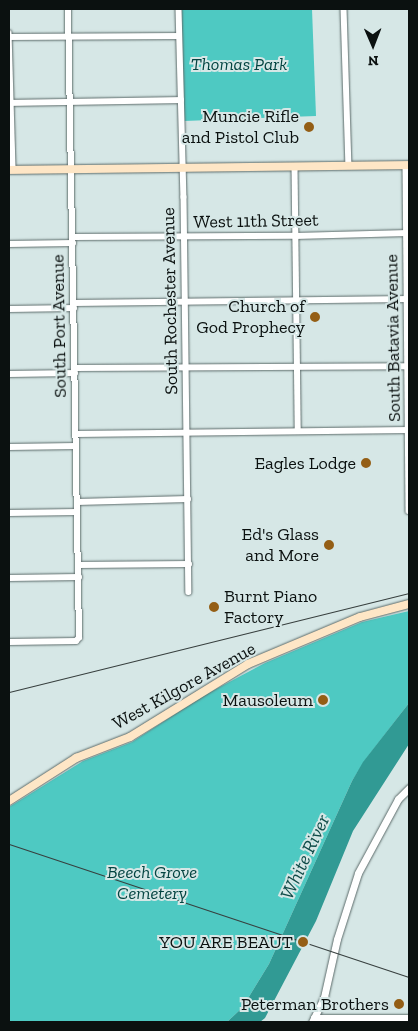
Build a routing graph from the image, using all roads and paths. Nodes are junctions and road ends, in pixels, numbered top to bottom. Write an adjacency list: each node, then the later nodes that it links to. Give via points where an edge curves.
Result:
1 (68, 9): 5 (street, South Port Avenue)
2 (179, 9): 6 (street, South Rochester Avenue)
3 (344, 9): 13 (street)
4 (9, 33): 7 (street)
5 (70, 36): 6 (street); 7 (street); 9 (street, South Port Avenue)
6 (179, 36): 8 (street, South Rochester Avenue)
7 (9, 37): 10 (street)
8 (181, 100): 9 (street); 14 (street, South Rochester Avenue)
9 (71, 102): 10 (street); 16 (street, South Port Avenue)
10 (10, 103): 15 (street)
11 (408, 165): 13 (main road); 17 (street, South Batavia Avenue)
12 (295, 166): 13 (main road); 14 (main road); 18 (street)
13 (349, 166)
14 (183, 169): 16 (main road); 19 (street, South Rochester Avenue)
15 (11, 170): 16 (main road)
16 (72, 170): 20 (street, South Port Avenue)
17 (408, 233): 18 (street, West 11th Street); 22 (street, South Batavia Avenue)
18 (295, 236): 19 (street, West 11th Street); 23 (street)
19 (184, 237): 20 (street, West 11th Street); 24 (street, South Rochester Avenue)
20 (73, 240): 21 (street, West 11th Street); 25 (street, South Port Avenue)
21 (9, 244)
22 (408, 299): 23 (street); 28 (street, South Batavia Avenue)
23 (296, 300): 24 (street); 27 (street)
24 (185, 302): 25 (street); 29 (street, South Rochester Avenue)
25 (74, 306): 26 (street); 30 (street, South Port Avenue)
26 (9, 309)
27 (297, 365): 28 (street); 29 (street); 33 (street)
28 (409, 366): 32 (street, South Batavia Avenue)
29 (186, 367): 30 (street); 34 (street, South Rochester Avenue)
30 (75, 370): 31 (street); 35 (street, South Port Avenue)
31 (9, 374)
32 (409, 430): 33 (street); 38 (street, South Batavia Avenue)
33 (298, 431): 34 (street)
34 (187, 433): 35 (street); 39 (street, South Rochester Avenue)
35 (76, 434): 36 (street, South Port Avenue)
36 (76, 446): 37 (street); 40 (street, South Port Avenue)
37 (9, 447)
38 (409, 495): 41 (street, South Batavia Avenue)
39 (188, 499): 40 (street); 44 (street, South Rochester Avenue)
40 (77, 502): 43 (street, South Port Avenue)
41 (409, 510)
42 (9, 512): 43 (street)
43 (77, 512): 45 (street, South Port Avenue)
44 (189, 564): 45 (street); 48 (street, South Rochester Avenue)
45 (78, 565): 46 (street, South Port Avenue)
46 (79, 577): 47 (street); 50 (street, South Port Avenue, via 79,638 76,641)
47 (9, 578)
48 (190, 592)
49 (409, 604): 52 (main road, West Kilgore Avenue, via 360,617 248,664 130,737 76,758)
50 (9, 642)
51 (409, 788): 54 (street, via 398,799 358,873 337,938 324,997)
52 (9, 801)
53 (409, 1018): 55 (street)
54 (313, 1020): 55 (street)
55 (372, 1020)

